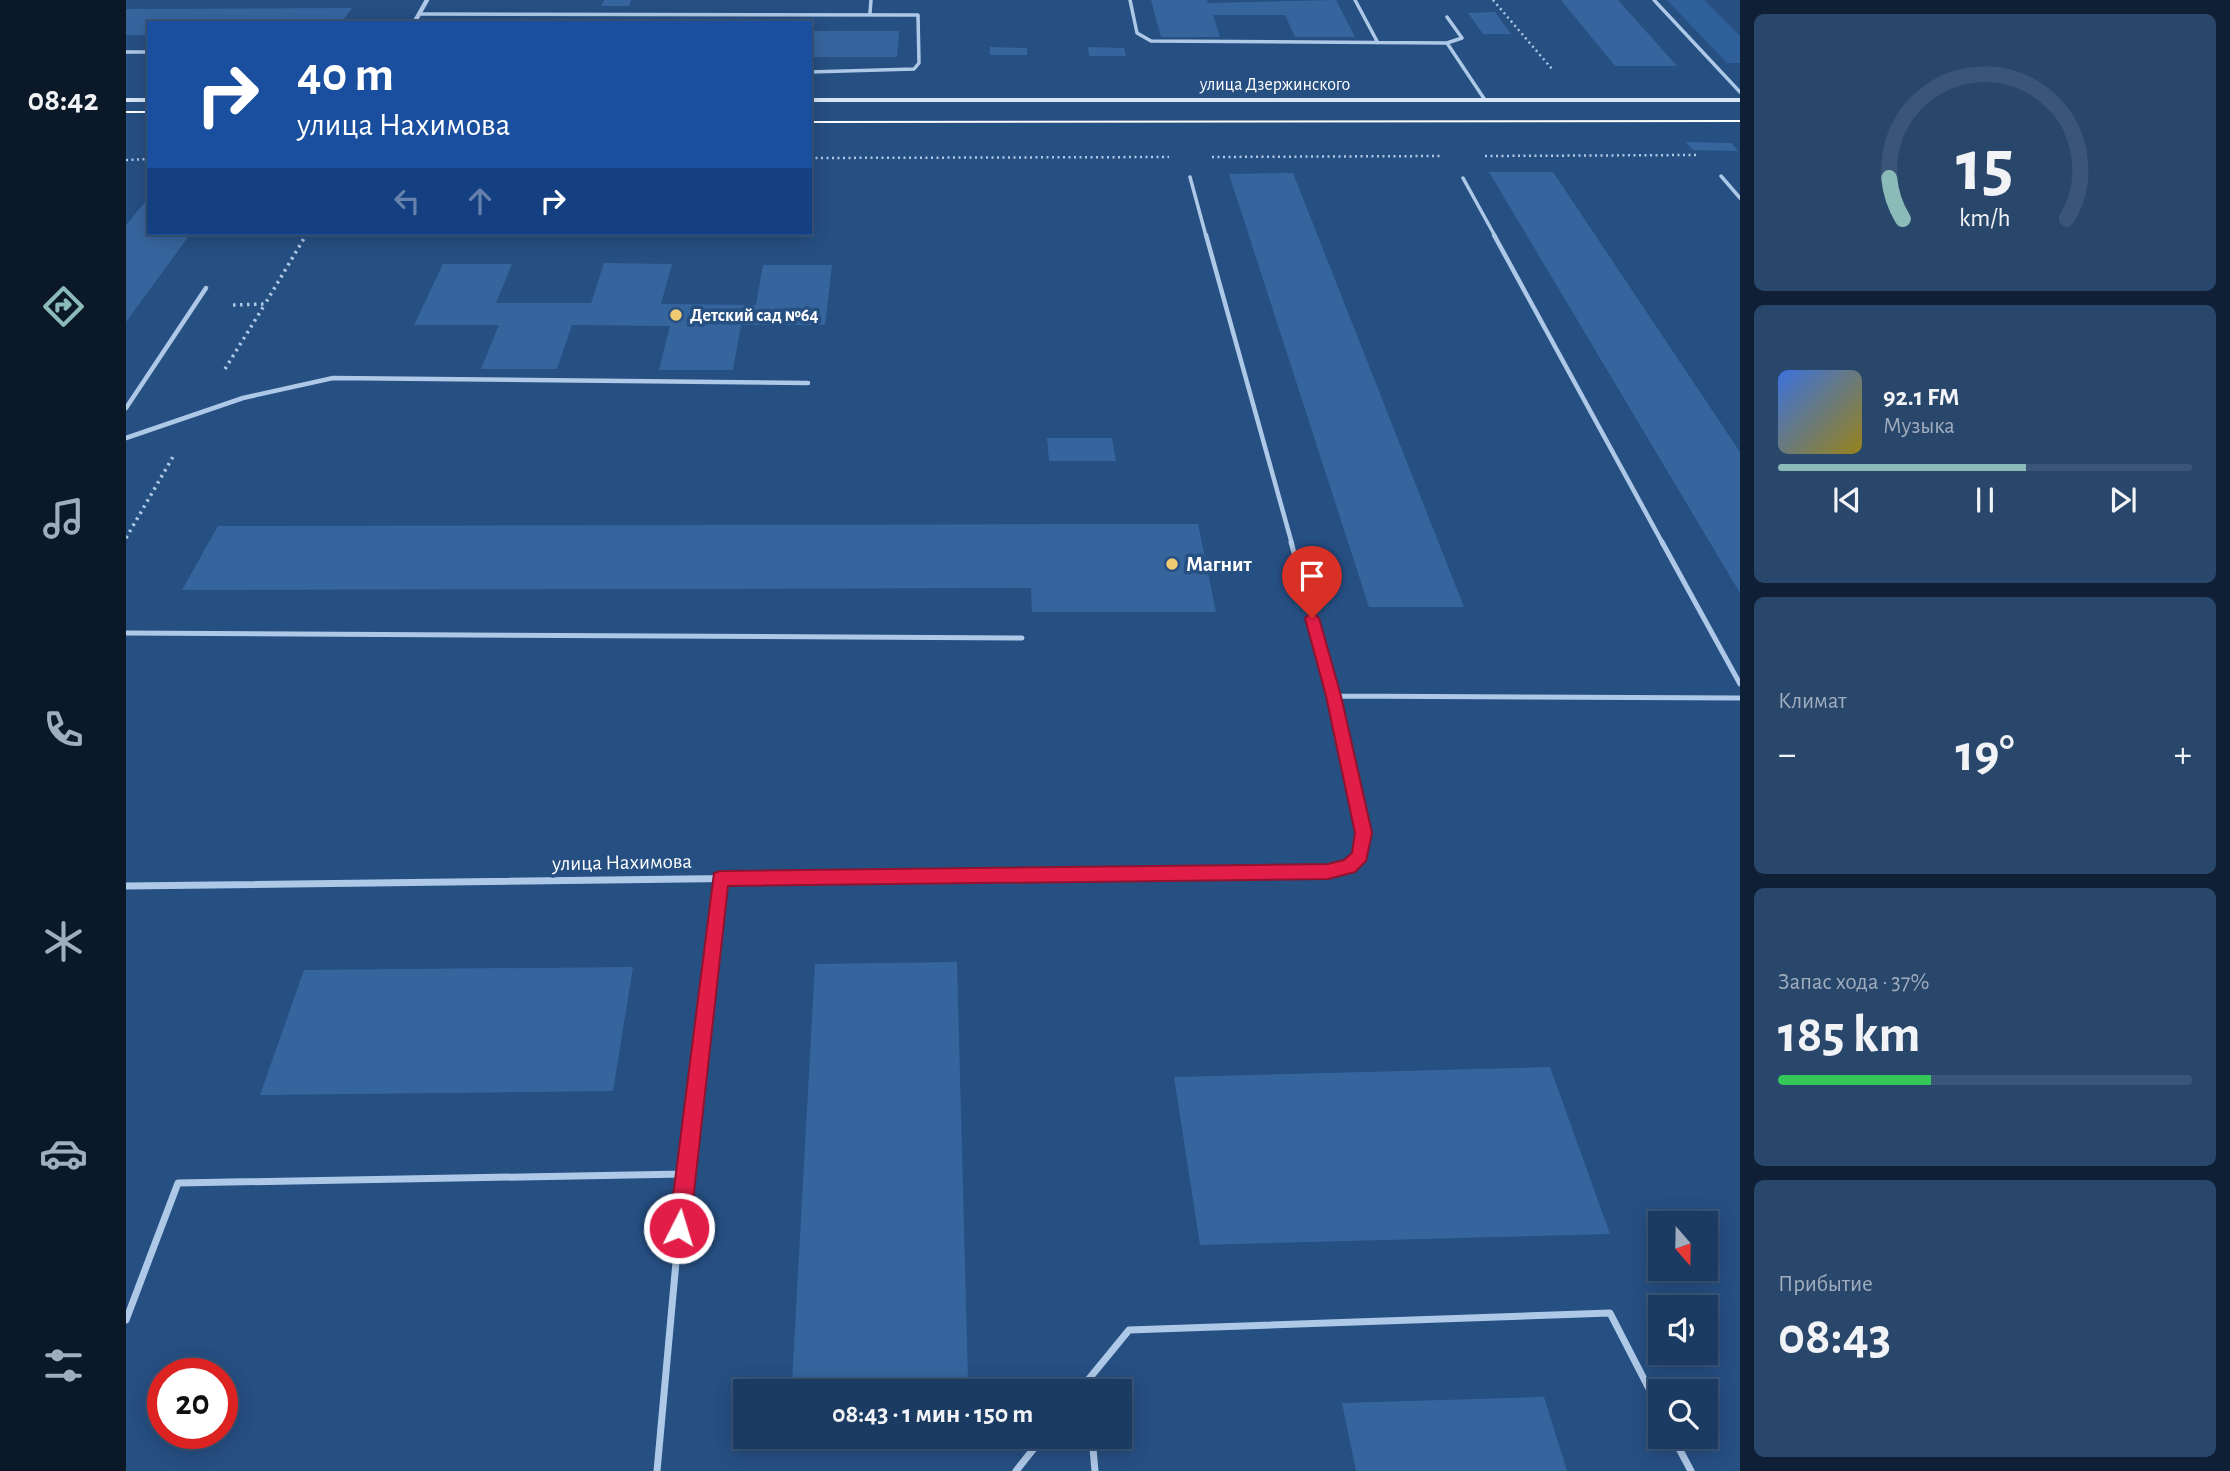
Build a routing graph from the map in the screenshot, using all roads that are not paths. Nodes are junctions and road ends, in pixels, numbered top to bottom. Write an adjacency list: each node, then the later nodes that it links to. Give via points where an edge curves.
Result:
1 (427, 0): 7 (street)
2 (871, 0): 6 (lane)
3 (1130, 0): 10 (lane, via 1137,33 1151,41)
4 (1355, 0): 10 (lane)
5 (1654, 0): 15 (lane)
6 (870, 13): 7 (lane); 14 (lane, via 918,15 919,63 914,69)
7 (419, 14): 9 (street)
8 (1447, 17): 11 (lane, via 1462,38)
9 (415, 21)
10 (1378, 43): 11 (lane)
11 (1447, 43): 19 (lane)
12 (126, 52): 13 (lane)
13 (147, 52)
14 (812, 72)
15 (1740, 92)
16 (126, 100): 17 (main road)
17 (147, 100)
18 (812, 100): 19 (main road, улица Дзержинского)
19 (1485, 100): 20 (main road, улица Дзержинского)
20 (1740, 100)
21 (1721, 176): 24 (lane)
22 (1189, 177): 32 (lane)
23 (1463, 178): 31 (lane)
24 (1740, 198)
25 (206, 288): 27 (lane)
26 (808, 383): 28 (lane, via 333,378 243,398)
27 (126, 408)
28 (126, 438)
29 (126, 633): 30 (lane)
30 (1022, 638)
31 (1740, 684)
32 (1334, 696): 33 (lane); 34 (lane, via 1363,833 1360,856 1349,866)
33 (1740, 698)
34 (1328, 871): 35 (street, улица Нахимова)
35 (720, 878): 36 (street, улица Нахимова); 37 (lane)
36 (126, 886)
37 (684, 1174): 38 (lane, via 178,1183); 44 (lane)
38 (126, 1320)
39 (1093, 1379): 40 (lane, via 1129,1329 1610,1313)
40 (1648, 1387)
41 (1033, 1449): 45 (lane)
42 (1093, 1449): 46 (lane)
43 (1679, 1449): 47 (lane)
44 (657, 1471)
45 (1016, 1471)
46 (1095, 1471)
47 (1691, 1471)

